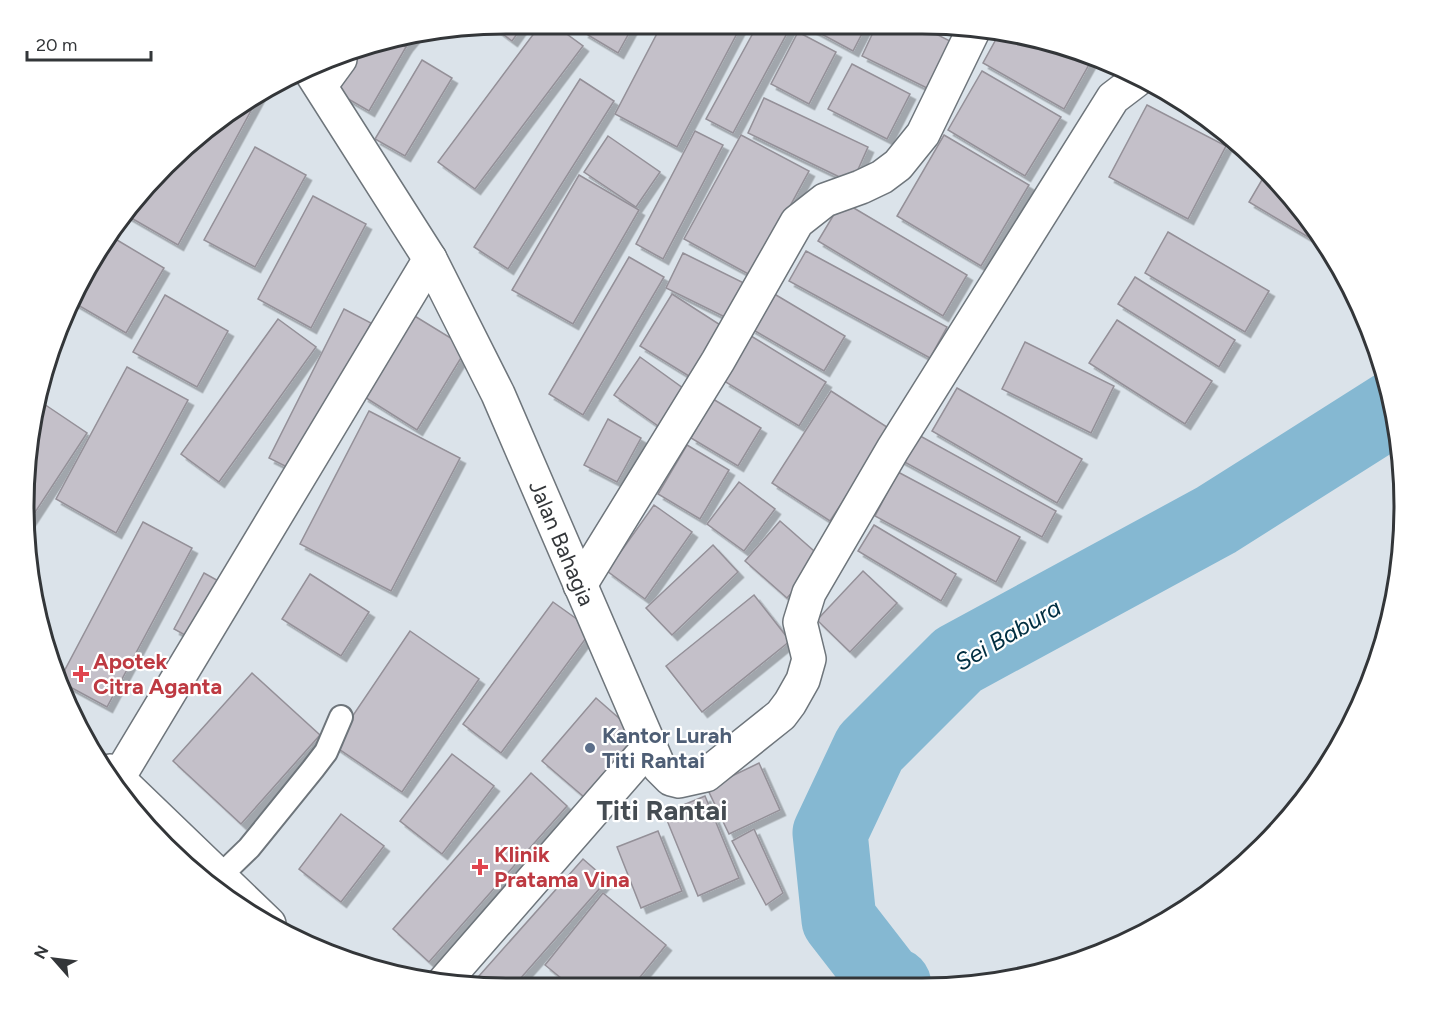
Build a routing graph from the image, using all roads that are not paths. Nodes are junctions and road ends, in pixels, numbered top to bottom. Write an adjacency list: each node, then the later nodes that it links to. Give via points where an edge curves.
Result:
1 (970, 38): 5 (street, via 923,134 898,165 861,188 825,200 797,222 718,361)
2 (324, 72): 4 (street, Jalan Bahagia)
3 (1132, 84): 7 (street, Jalan Bahagia, via 1113,98 809,593 800,622 808,659 803,680 790,703 706,775 686,781 671,778 659,767)
4 (430, 259): 5 (street, Jalan Bahagia, via 498,394); 8 (street)
5 (580, 585): 7 (street, Jalan Bahagia)
6 (342, 717): 10 (lane, via 326,752 313,769 249,848)
7 (650, 747): 12 (street)
8 (116, 772)
9 (128, 789): 10 (street)
10 (219, 877): 11 (street)
11 (237, 894)
12 (450, 975)

